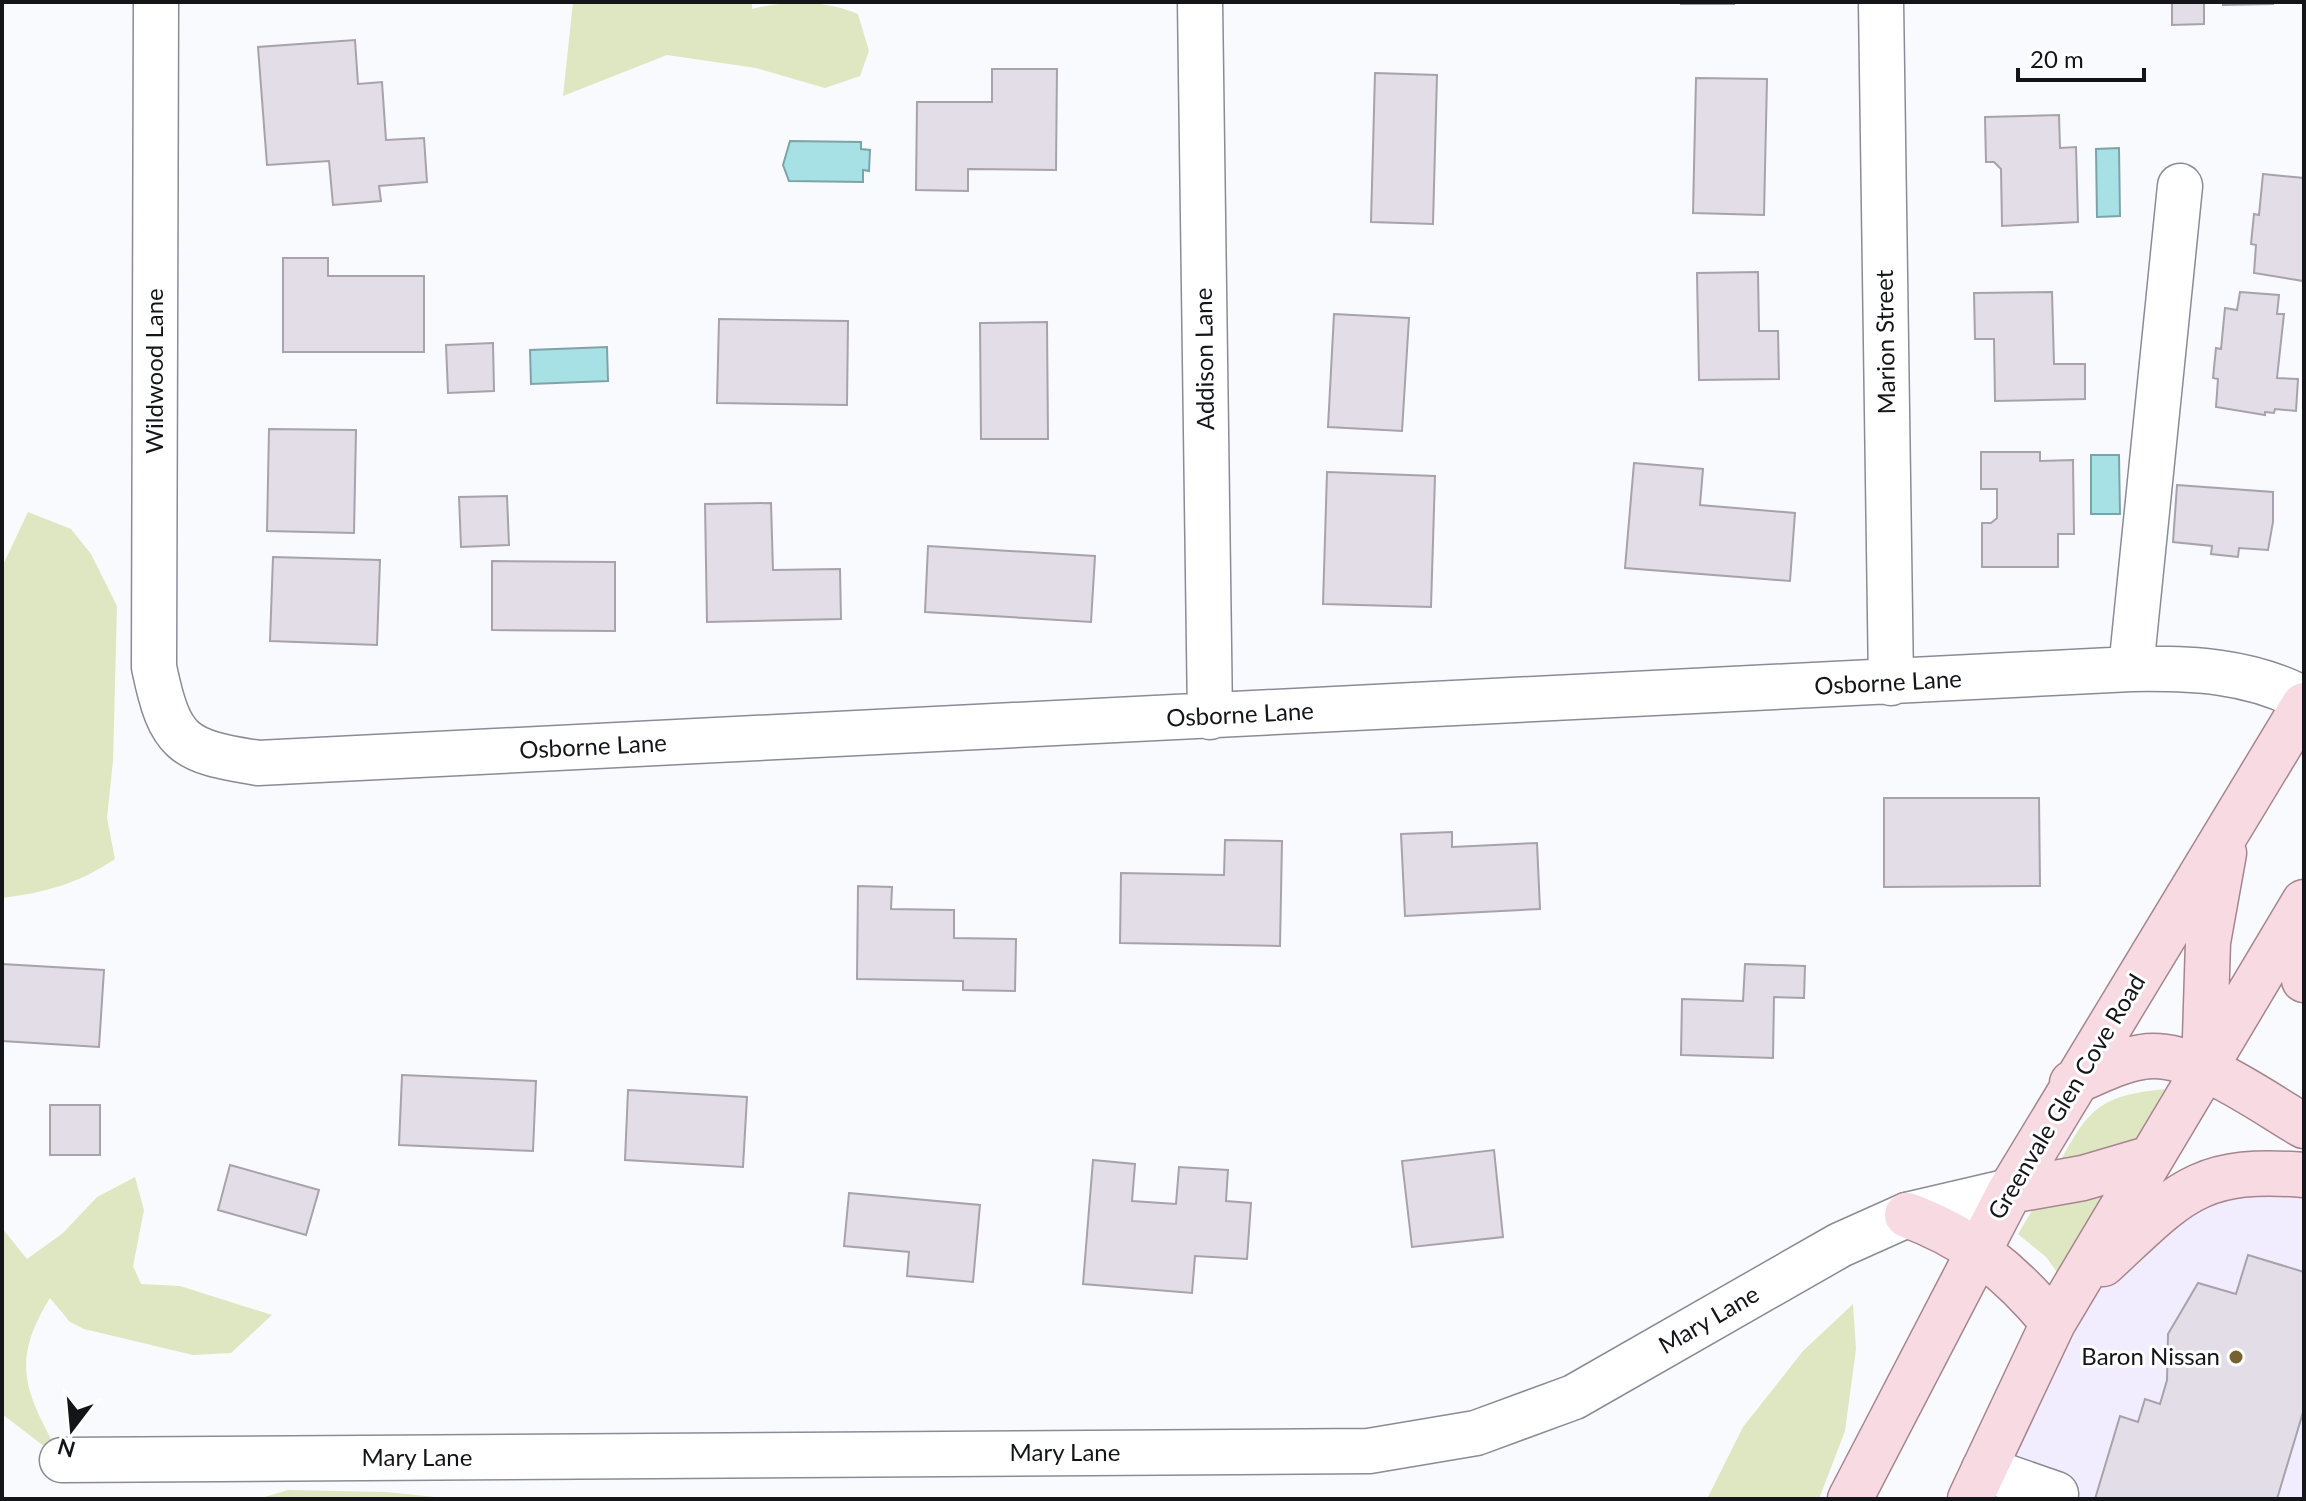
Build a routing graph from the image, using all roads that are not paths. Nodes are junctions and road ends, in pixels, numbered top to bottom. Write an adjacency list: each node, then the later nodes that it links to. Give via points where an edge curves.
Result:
1 (156, 2): 10 (street, Wildwood Lane, via 154,667 163,707)
2 (1200, 2): 9 (street, Addison Lane)
3 (1881, 2): 6 (street, Marion Street)
4 (2180, 186): 5 (street)
5 (2131, 669): 6 (street, Osborne Lane); 7 (street, Osborne Lane, via 2238,675)
6 (1891, 683): 9 (street, Osborne Lane)
7 (2304, 699)
8 (2304, 705): 11 (main road, Greenvale Glen Cove Road)
9 (1210, 717): 10 (street, Osborne Lane, via 258,763 208,755)
10 (178, 736)
11 (2228, 829): 14 (main road, via 2208,942); 15 (main road, Greenvale Glen Cove Road)
12 (2300, 908): 13 (main road); 14 (main road)
13 (2304, 980)
14 (2204, 1069): 15 (main road, via 2144,1056); 16 (main road); 17 (main road)
15 (2072, 1083): 19 (main road, Greenvale Glen Cove Road)
16 (2304, 1126)
17 (2151, 1158): 19 (main road); 22 (main road)
18 (2304, 1175): 22 (main road, via 2259,1171 2190,1189 2169,1203)
19 (2010, 1191): 20 (street, Mary Lane); 21 (main road, Greenvale Glen Cove Road)
20 (1907, 1215): 21 (main road); 23 (street, Mary Lane, via 1840,1245 1574,1397 1476,1433 1369,1451)
21 (1978, 1249): 22 (main road); 25 (main road, Greenvale Glen Cove Road)
22 (2061, 1309): 24 (main road)
23 (62, 1460)
24 (1977, 1484): 26 (street, via 2056,1494)
25 (1850, 1499)
26 (2054, 1499)

